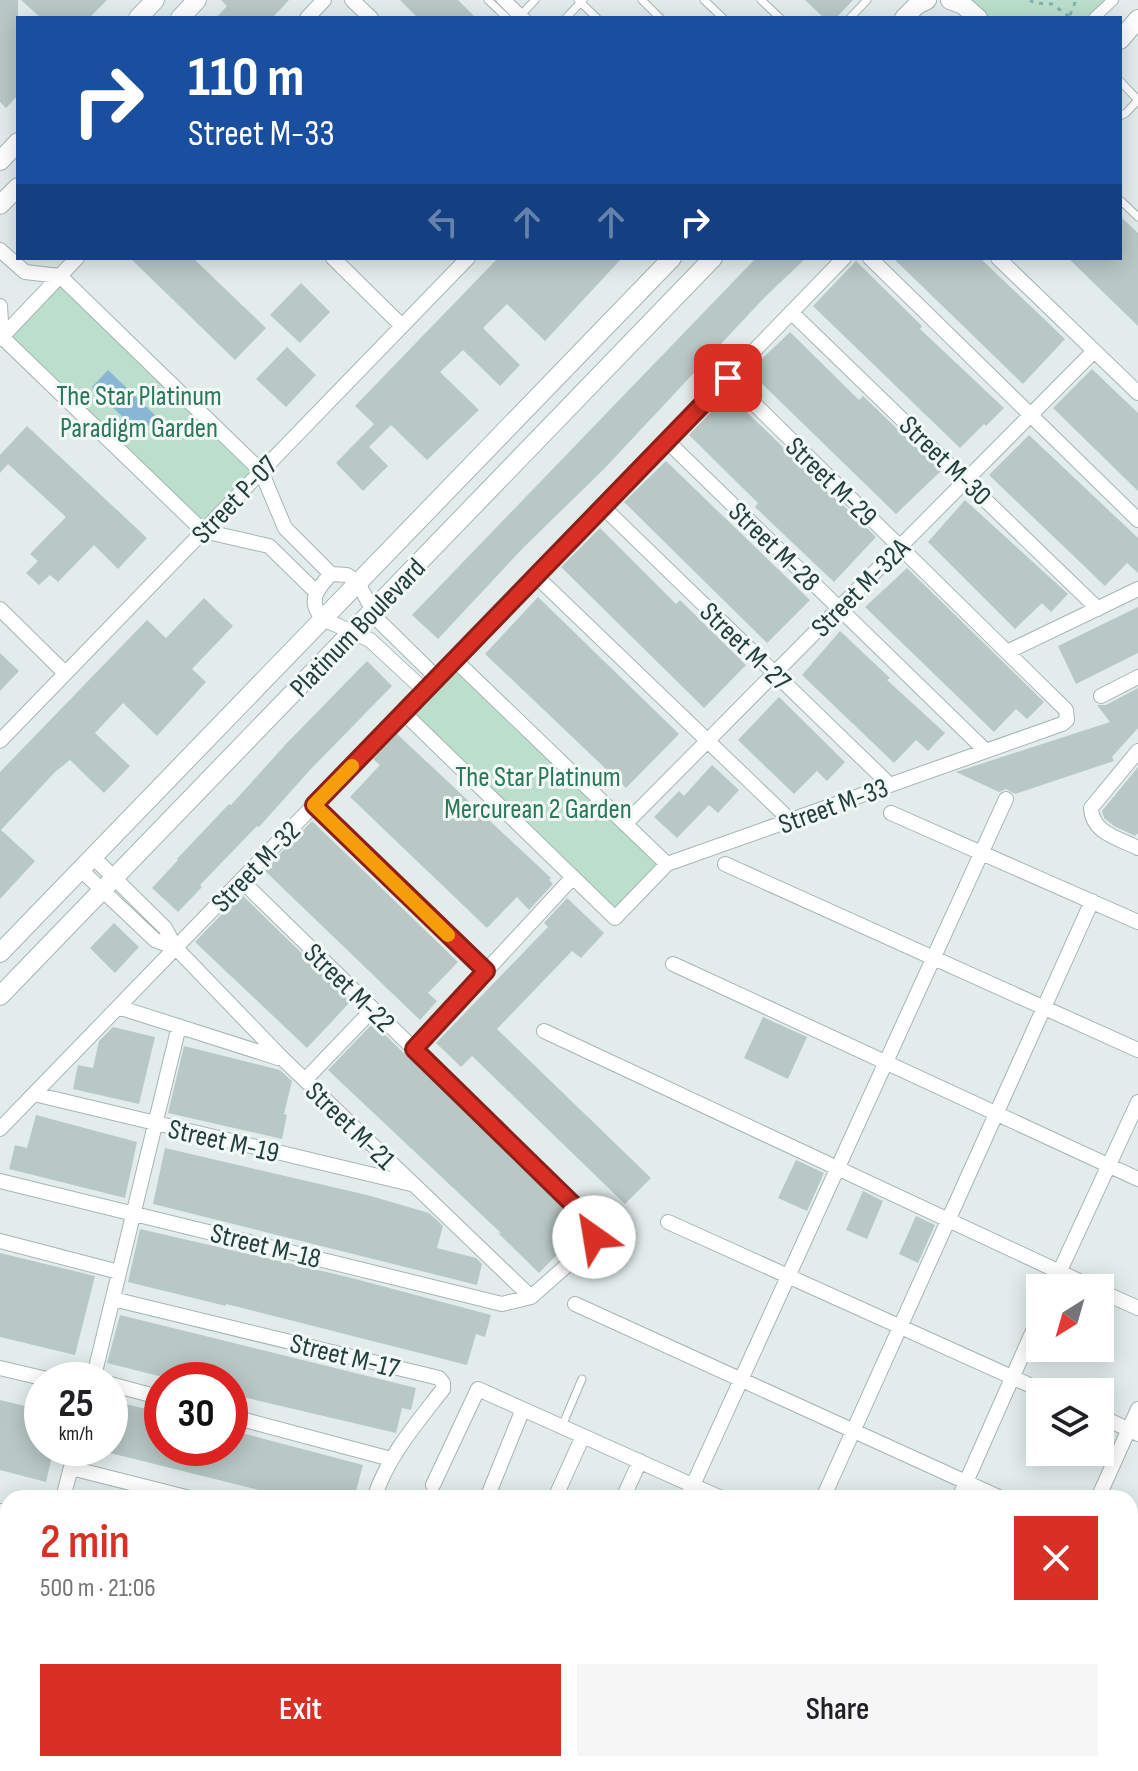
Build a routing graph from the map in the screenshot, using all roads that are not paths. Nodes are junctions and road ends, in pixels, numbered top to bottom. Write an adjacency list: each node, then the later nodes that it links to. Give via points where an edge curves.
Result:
1 (155, 0): 17 (street)
2 (197, 0): 18 (street)
3 (324, 0): 19 (street)
4 (352, 0): 20 (street)
5 (488, 0): 21 (lane)
6 (500, 0): 22 (lane)
7 (508, 0): 23 (lane)
8 (535, 0): 24 (lane)
9 (642, 0): 27 (lane)
10 (704, 0): 28 (lane)
11 (761, 0): 29 (lane)
12 (867, 0): 30 (lane)
13 (927, 0): 31 (street)
14 (950, 0): 32 (street)
15 (1113, 0): 33 (street)
16 (581, 1): 25 (lane); 26 (lane)
17 (140, 16)
18 (182, 16)
19 (309, 16)
20 (369, 16)
21 (505, 16)
22 (520, 16)
23 (520, 16)
24 (522, 16)
25 (568, 16)
26 (595, 16)
27 (658, 16)
28 (721, 16)
29 (778, 16)
30 (852, 16)
31 (909, 16)
32 (976, 16)
33 (1096, 16)
34 (1138, 19): 35 (street)
35 (1122, 38)
36 (1122, 83): 37 (lane)
37 (1138, 100): 38 (lane)
38 (1122, 115)
39 (16, 144): 40 (street)
40 (0, 161)
41 (16, 189): 43 (street)
42 (1122, 202): 44 (lane)
43 (0, 205)
44 (1138, 217)
45 (1, 253): 54 (street, via 25,272)
46 (75, 260): 54 (street)
47 (335, 260): 57 (street)
48 (466, 260): 57 (street, Street P-07)
49 (670, 260): 74 (street, Platinum Boulevard)
50 (711, 260): 80 (street, Platinum Boulevard)
51 (842, 260): 56 (street, Street M-32)
52 (872, 260): 62 (street)
53 (1000, 260): 59 (street)
54 (60, 276): 58 (street); 64 (street)
55 (0, 306): 58 (street)
56 (791, 312): 60 (street, Street M-32); 65 (street, Street M-30)
57 (402, 326): 64 (street, Street P-07)
58 (1, 338): 69 (street)
59 (1094, 351): 61 (street); 62 (street, Street M-32A)
60 (728, 378): 63 (street, Street M-32); 71 (street, Street M-29)
61 (1138, 393)
62 (1031, 414): 65 (street, Street M-32A); 67 (street)
63 (667, 441): 66 (street, Street M-32); 77 (street, Street M-28)
64 (261, 471): 68 (street); 69 (street, Street P-07)
65 (967, 479): 71 (street, Street M-32A); 79 (street, Street M-30)
66 (603, 507): 73 (street, Street M-32); 86 (street, Street M-27)
67 (1138, 520)
68 (285, 528): 70 (street); 72 (street)
69 (203, 531): 70 (street); 85 (street, Street P-07)
70 (269, 546): 76 (street)
71 (900, 547): 77 (street, Street M-32A); 83 (street, Street M-29)
72 (331, 574): 74 (street, via 347,575); 76 (street)
73 (536, 576): 84 (street, Street M-32); 94 (street)
74 (358, 583): 80 (street); 81 (street, Platinum Boulevard)
75 (1138, 589): 79 (street)
76 (315, 591): 81 (street, via 315,608)
77 (839, 608): 86 (street, Street M-32A); 95 (street, Street M-28)
78 (0, 609): 85 (street)
79 (1098, 609): 83 (street)
80 (373, 610): 82 (street, Platinum Boulevard); 88 (street)
81 (323, 619): 82 (street); 105 (street, Platinum Boulevard)
82 (352, 631): 89 (street, via 370,640); 110 (street, Platinum Boulevard)
83 (1007, 652): 92 (street, Street M-29, via 1066,710)
84 (455, 660): 88 (street, Street M-32); 102 (street)
85 (65, 673): 93 (street, Street P-07)
86 (775, 673): 94 (street, Street M-32A); 97 (street, Street M-27)
87 (1138, 677): 90 (street)
88 (437, 678): 89 (street, Street M-32)
89 (425, 691): 91 (street, Street M-32)
90 (1101, 696)
91 (404, 713): 99 (street, Street M-32); 108 (street)
92 (1067, 720): 95 (street, Street M-33)
93 (0, 741)
94 (708, 741): 101 (street); 102 (street, Street M-32A)
95 (986, 751): 97 (street, Street M-33)
96 (1138, 751): 103 (street, via 1091,808 1098,829)
97 (890, 785): 101 (street, Street M-33)
98 (1006, 799): 104 (street)
99 (314, 805): 109 (street, Street M-32); 117 (street)
100 (891, 813): 104 (street)
101 (790, 820): 106 (street, Street M-33)
102 (625, 824): 106 (street)
103 (1138, 848)
104 (982, 852): 111 (street); 115 (street)
105 (87, 864): 110 (street, Street M-21); 114 (street, Platinum Boulevard)
106 (667, 864): 108 (street, Street M-33, via 615,918)
107 (725, 864): 115 (street)
108 (573, 877): 117 (street)
109 (241, 880): 113 (street, Street M-32); 121 (street, Street M-22)
110 (108, 884): 113 (street, Street M-21, via 155,940); 118 (street, Platinum Boulevard)
111 (1092, 901): 112 (street); 120 (street)
112 (1138, 922)
113 (176, 948): 119 (street, Street M-32); 126 (street, Street M-21)
114 (0, 953)
115 (934, 958): 120 (street); 127 (street)
116 (673, 964): 127 (street)
117 (486, 971): 124 (street)
118 (0, 996)
119 (118, 1007): 122 (street); 129 (street, Street M-32)
120 (1044, 1007): 125 (street); 131 (street)
121 (373, 1009): 124 (street, Street M-22); 128 (street)
122 (179, 1026): 126 (street); 132 (street)
123 (544, 1031): 135 (street)
124 (414, 1049): 147 (street, Street M-22, via 591,1222 595,1231 590,1245)
125 (1138, 1050)
126 (283, 1059): 128 (street, Street M-21)
127 (886, 1062): 131 (street); 135 (street)
128 (305, 1080): 138 (street, Street M-21)
129 (34, 1094): 132 (street, Street M-19); 133 (street, Street M-32)
130 (1138, 1102): 134 (street)
131 (997, 1113): 134 (street); 140 (street)
132 (155, 1125): 138 (street, Street M-19); 139 (street)
133 (0, 1129)
134 (1109, 1166): 136 (street); 144 (street)
135 (838, 1168): 140 (street); 146 (street)
136 (1138, 1179)
137 (0, 1181): 139 (street, Street M-18)
138 (414, 1184): 147 (street, Street M-21)
139 (134, 1213): 143 (street); 147 (street, Street M-18, via 502,1304)
140 (949, 1220): 144 (street); 152 (street)
141 (668, 1222): 146 (street)
142 (0, 1241): 143 (street)
143 (119, 1272): 149 (street)
144 (1059, 1272): 145 (street)
145 (1063, 1274)
146 (788, 1276): 152 (street); 159 (street)
147 (531, 1297)
148 (1114, 1297): 151 (street)
149 (113, 1299): 154 (street); 169 (street, Street M-17, via 439,1378 443,1389)
150 (575, 1304): 159 (street)
151 (1138, 1308)
152 (900, 1326): 157 (street); 166 (street)
153 (1026, 1346): 157 (street)
154 (97, 1362)
155 (0, 1368): 156 (street)
156 (24, 1374)
157 (1012, 1378): 160 (street); 172 (street)
158 (582, 1379): 165 (lane)
159 (741, 1380): 166 (street); 181 (street)
160 (1026, 1384)
161 (523, 1409): 165 (street); 173 (street, via 478,1389); 177 (street)
162 (1138, 1409): 167 (street)
163 (248, 1421): 169 (street)
164 (1114, 1422): 167 (street)
165 (562, 1426): 168 (street)
166 (853, 1430): 172 (street); 182 (street)
167 (1134, 1431): 185 (street)
168 (583, 1436): 170 (street); 178 (street)
169 (391, 1459): 176 (street, Street M-17)
170 (640, 1461): 179 (street); 180 (street)
171 (71, 1468): 174 (street); 175 (street)
172 (966, 1482): 183 (street); 184 (street)
173 (433, 1485)
174 (65, 1490)
175 (158, 1490)
176 (377, 1490)
177 (490, 1490)
178 (559, 1490)
179 (627, 1490)
180 (687, 1490)
181 (691, 1490)
182 (827, 1490)
183 (962, 1490)
184 (984, 1490)
185 (1102, 1490)

